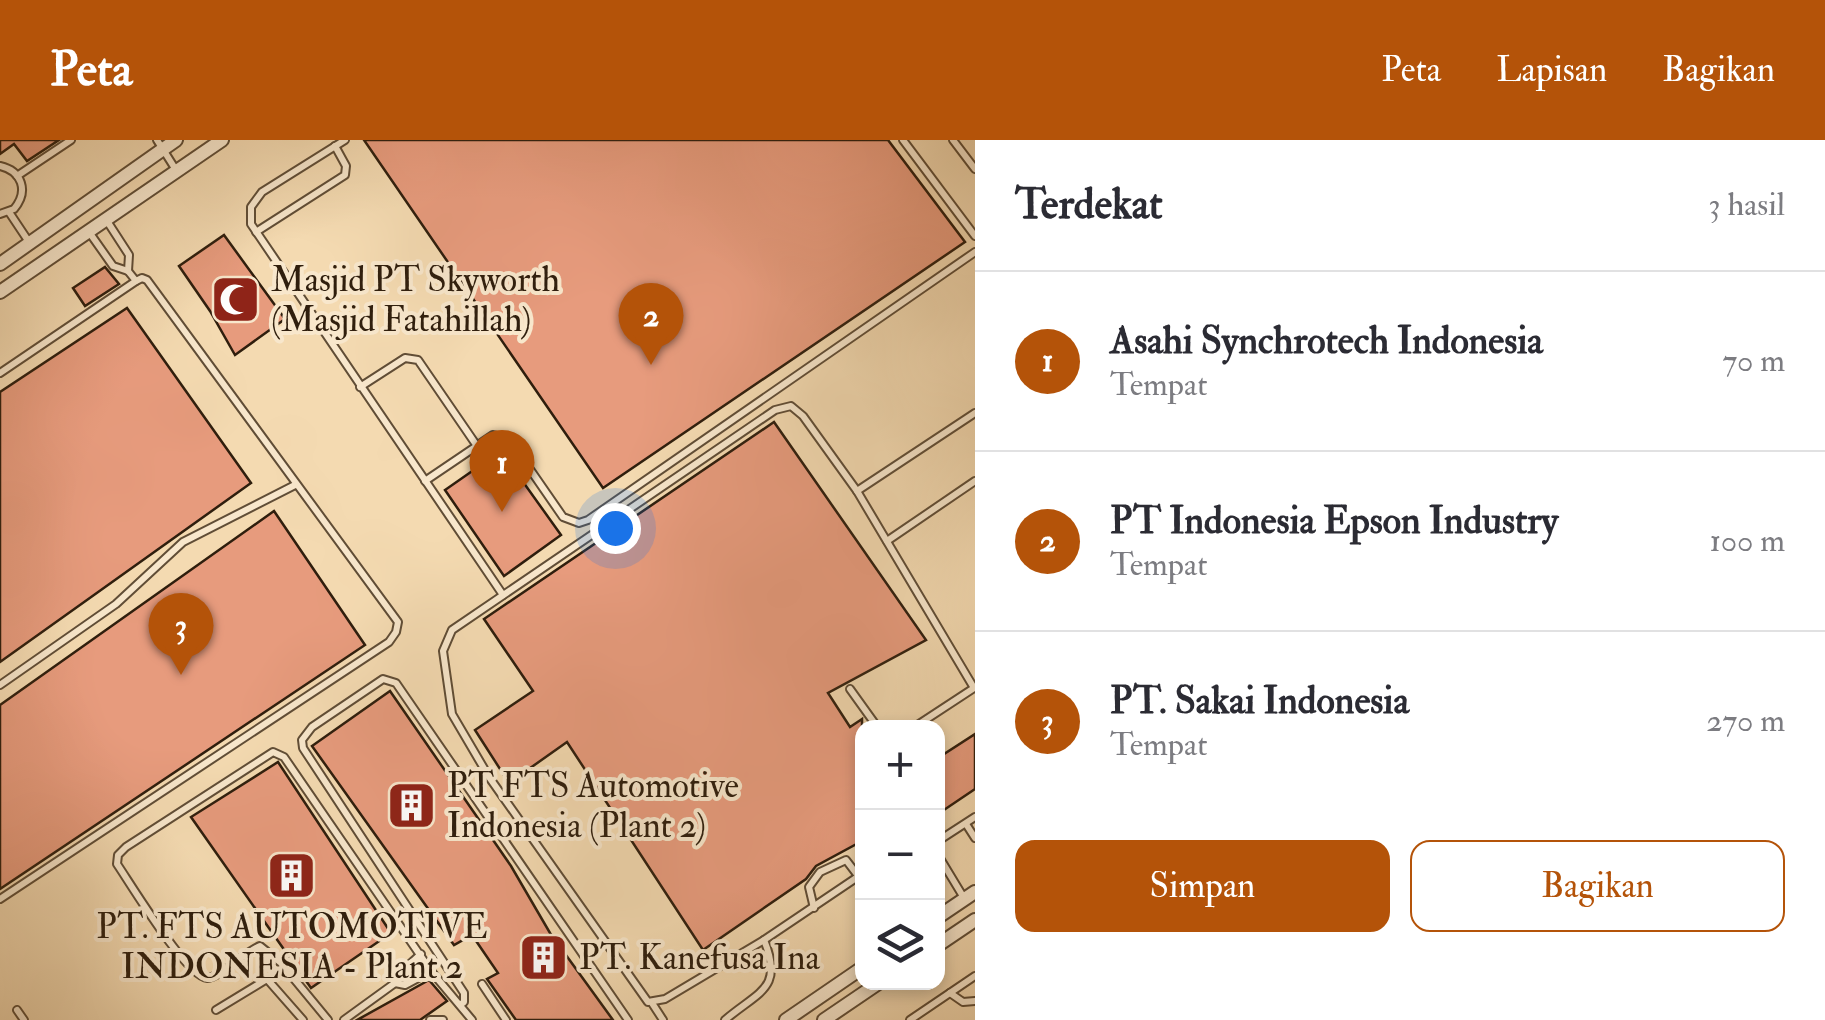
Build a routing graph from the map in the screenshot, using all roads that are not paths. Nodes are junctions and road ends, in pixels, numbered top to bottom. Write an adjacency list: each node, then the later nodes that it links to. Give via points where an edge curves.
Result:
1 (176, 140): 7 (street)
2 (222, 140): 11 (street)
3 (345, 140): 8 (lane)
4 (903, 140): 18 (lane)
5 (953, 140): 10 (lane)
6 (67, 141): 12 (lane)
7 (160, 144): 11 (lane); 19 (street)
8 (334, 146): 17 (lane, via 255,198 250,215); 17 (lane, via 344,175)
9 (0, 166): 12 (lane)
10 (975, 169)
11 (176, 170): 15 (street)
12 (18, 176): 13 (lane, via 22,198)
13 (9, 212): 14 (lane); 19 (lane)
14 (0, 214)
15 (106, 221): 16 (street); 22 (lane, via 129,255)
16 (90, 232): 22 (lane, via 113,266); 24 (street)
17 (256, 232): 26 (lane)
18 (975, 236)
19 (30, 243): 21 (street)
20 (975, 252): 28 (lane, via 588,520 562,517 509,439 494,434)
21 (0, 264)
22 (128, 271): 23 (lane)
23 (136, 281): 25 (lane); 31 (lane, via 153,285)
24 (0, 292)
25 (0, 373)
26 (360, 387): 28 (lane, via 405,358 418,360); 29 (lane)
27 (975, 413): 32 (lane)
28 (477, 446): 29 (lane)
29 (425, 481): 34 (lane)
30 (975, 482): 33 (lane)
31 (295, 485): 35 (lane, via 183,542 116,604); 48 (lane, via 392,612 396,632)
32 (856, 491): 33 (lane); 34 (lane, via 804,416 782,407)
33 (887, 542): 37 (lane)
34 (503, 595): 63 (lane, via 445,640 452,714 488,777)
35 (0, 685)
36 (850, 688): 38 (lane)
37 (975, 688): 39 (lane)
38 (872, 720)
39 (925, 720)
40 (975, 817): 41 (lane)
41 (966, 824): 42 (lane); 43 (lane)
42 (945, 837)
43 (975, 838)
44 (945, 864): 47 (lane)
45 (855, 869): 49 (lane, via 846,860 820,872 809,887)
46 (855, 879): 49 (lane)
47 (970, 896): 50 (street)
48 (0, 899)
49 (814, 908): 52 (lane)
50 (945, 913)
51 (975, 920): 53 (street)
52 (764, 940): 63 (lane); 77 (lane, via 773,962 768,986)
53 (945, 940)
54 (421, 954): 55 (lane); 58 (lane); 69 (lane, via 278,752 121,851 117,864 198,976 211,977 260,946)
55 (431, 970): 58 (lane); 64 (lane)
56 (855, 973): 78 (street)
57 (975, 976): 61 (lane)
58 (395, 984): 70 (lane)
59 (482, 984): 74 (lane)
60 (868, 990): 79 (street)
61 (950, 994): 62 (lane); 80 (lane)
62 (975, 1001)
63 (652, 1003): 76 (lane)
64 (460, 1005): 73 (lane); 75 (lane, via 464,993 303,748 312,727 383,679 396,683)
65 (17, 1010): 67 (lane)
66 (216, 1010): 68 (lane, via 267,979)
67 (24, 1020)
68 (302, 1020)
69 (328, 1020)
70 (344, 1020)
71 (430, 1020): 72 (lane)
72 (444, 1020)
73 (472, 1020)
74 (506, 1020)
75 (628, 1020)
76 (663, 1020)
77 (725, 1020)
78 (786, 1020)
79 (824, 1020)
80 (910, 1020)

